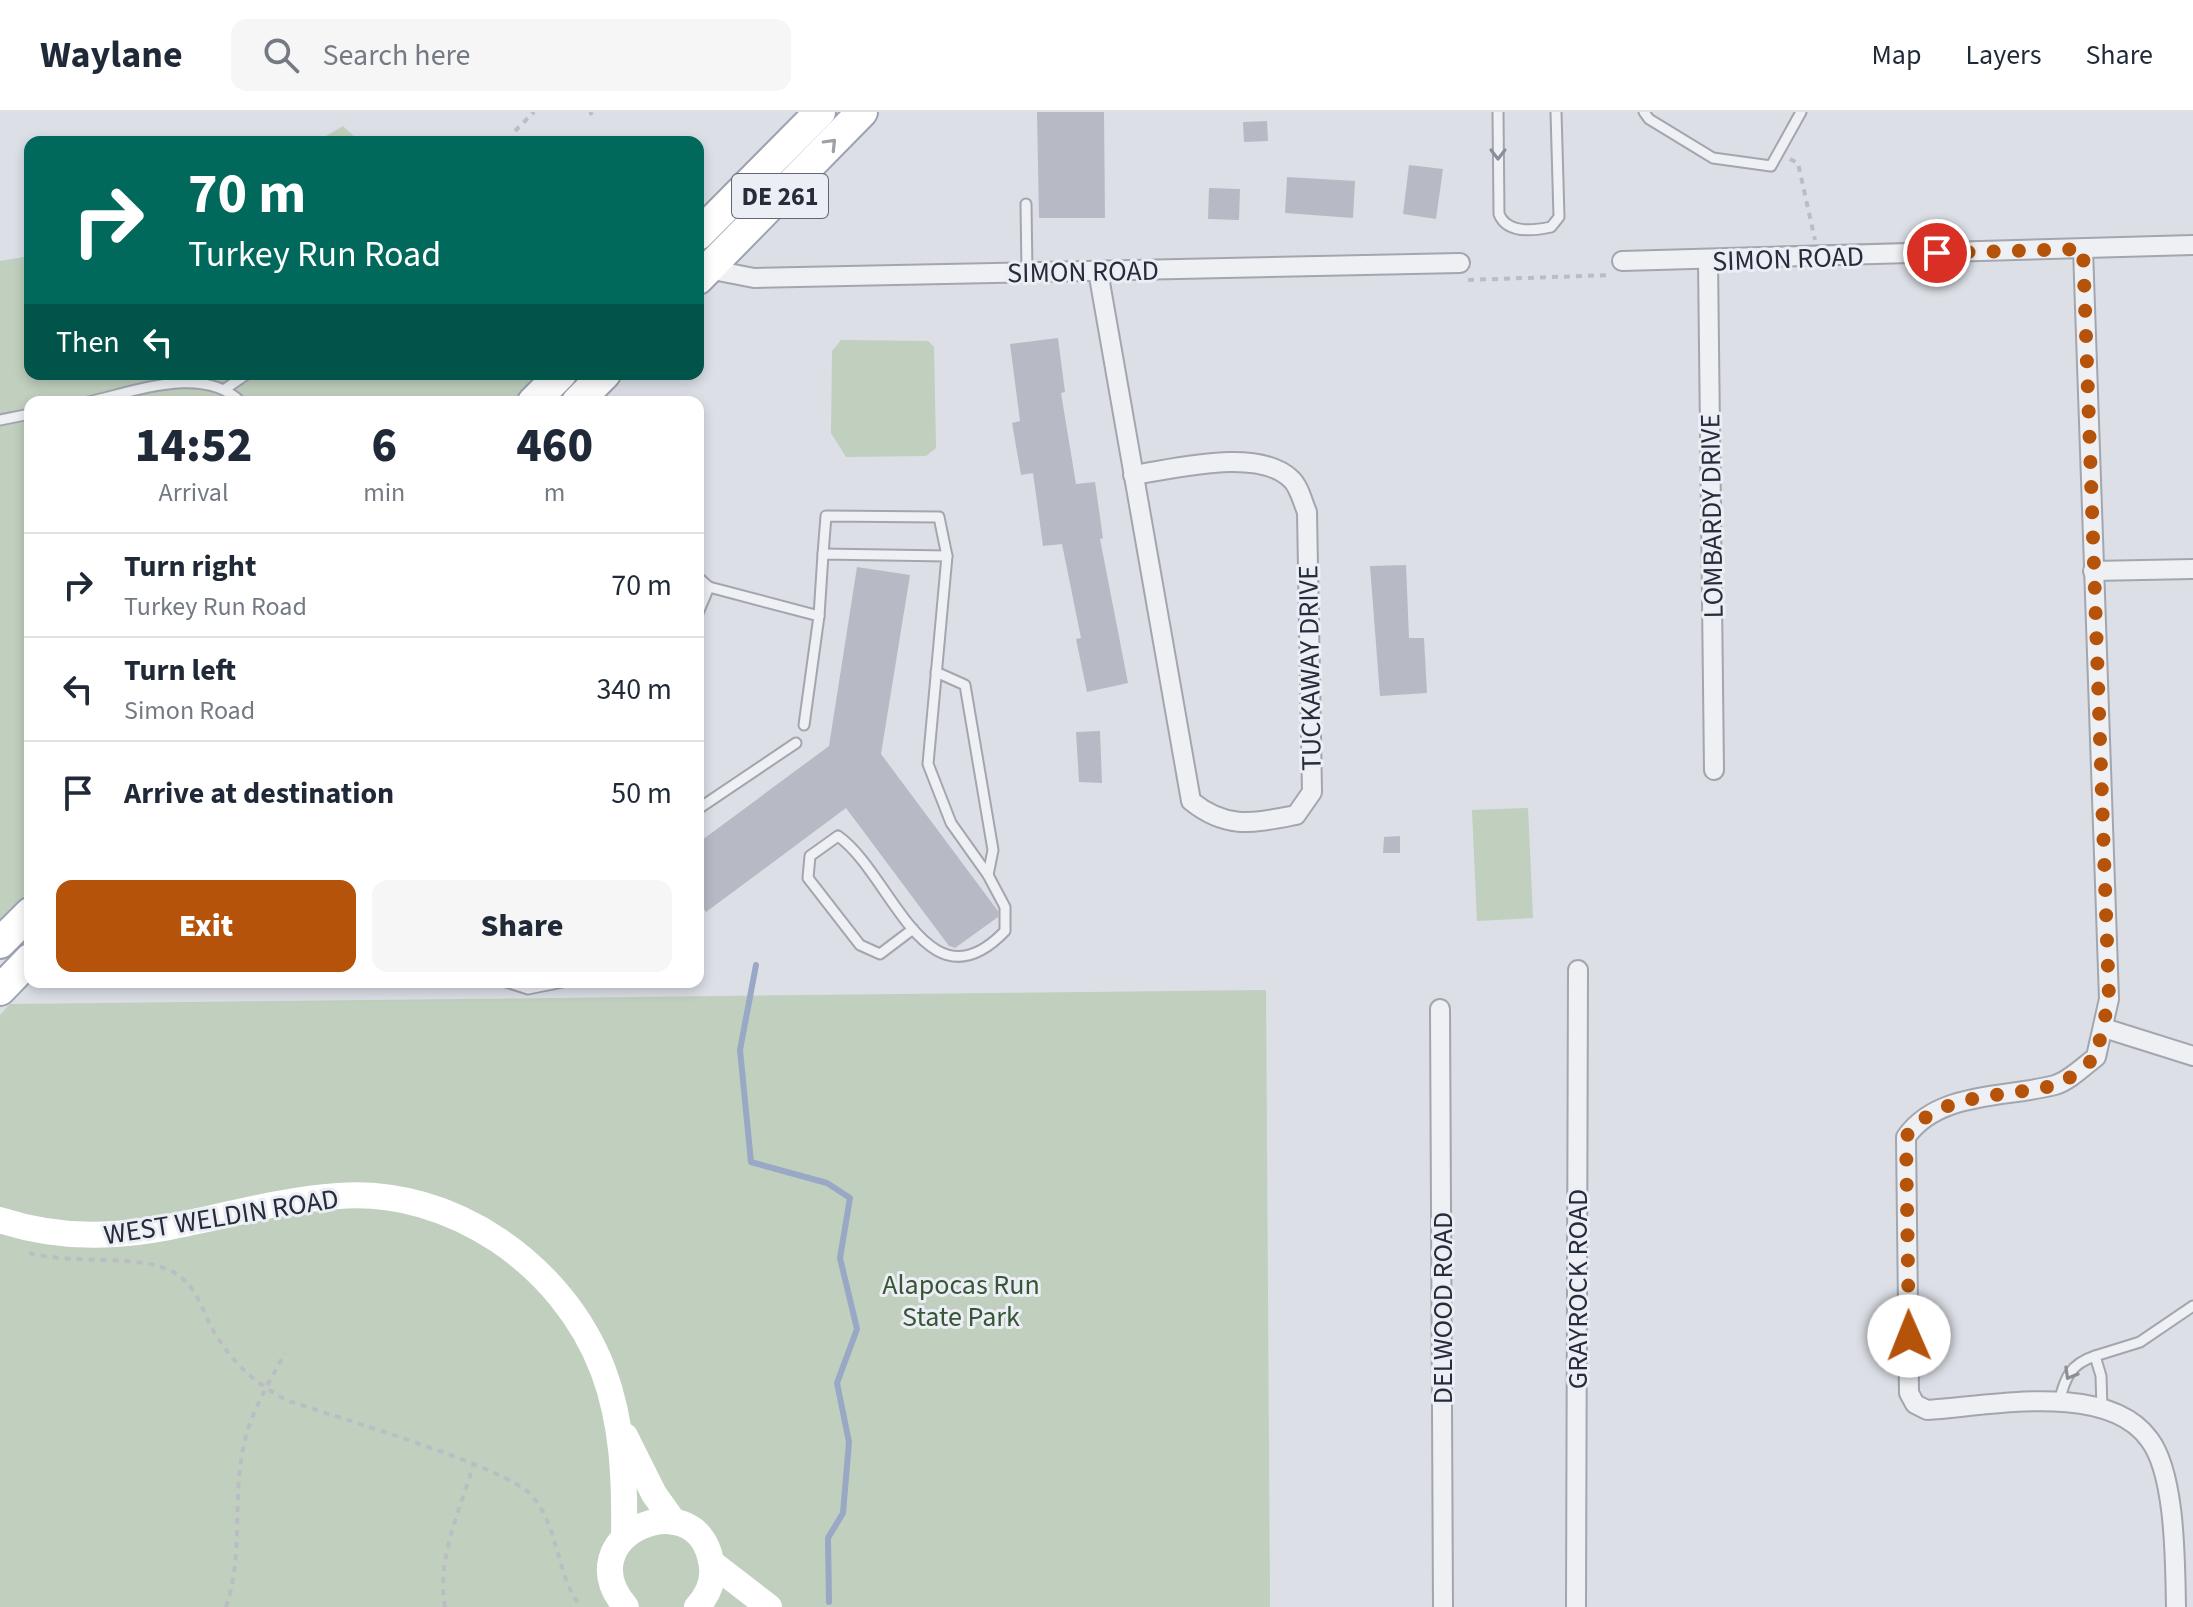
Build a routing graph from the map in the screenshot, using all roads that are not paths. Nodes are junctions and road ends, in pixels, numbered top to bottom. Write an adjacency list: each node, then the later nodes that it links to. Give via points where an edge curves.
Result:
1 (820, 112): 8 (main road, DE 261)
2 (862, 112): 16 (main road, DE 261, one-way to 2)
3 (1498, 112): 4 (lane, one-way to 4, via 1501,221 1514,229 1537,231 1551,227 1559,217)
4 (1556, 112)
5 (1644, 112): 6 (lane, via 1713,158 1771,166)
6 (1801, 112)
7 (1026, 204): 14 (lane)
8 (704, 223)
9 (2193, 245): 10 (street, SIMON ROAD)
10 (2083, 249): 12 (street, SIMON ROAD); 32 (street)
11 (1622, 261): 12 (street, SIMON ROAD)
12 (1708, 261): 40 (street, LOMBARDY DRIVE)
13 (1098, 271): 14 (street, SIMON ROAD); 15 (street, SIMON ROAD); 28 (street, TUCKAWAY DRIVE)
14 (1027, 272): 17 (street, SIMON ROAD, via 754,278)
15 (1461, 272)
16 (704, 273)
17 (704, 274)
18 (238, 380): 21 (lane)
19 (555, 380): 24 (main road)
20 (599, 380): 25 (main road)
21 (225, 389): 22 (lane, via 190,383); 23 (lane)
22 (120, 396)
23 (234, 396)
24 (539, 396)
25 (583, 396)
26 (24, 415): 27 (lane)
27 (0, 420)
28 (1133, 475): 28 (street, TUCKAWAY DRIVE, via 1191,801 1212,818 1257,822 1296,815 1312,792 1307,512 1293,479 1267,466 1234,462)
29 (823, 554): 30 (lane); 30 (lane, via 826,516 939,517); 36 (lane)
30 (947, 556): 37 (lane)
31 (2193, 569): 32 (street)
32 (2093, 571): 50 (street, via 2109,999)
33 (704, 582): 34 (lane)
34 (709, 587): 35 (lane); 36 (lane)
35 (704, 599)
36 (819, 616): 38 (lane)
37 (936, 672): 42 (lane, via 928,764 951,823); 42 (lane, via 965,685 993,850)
38 (804, 725)
39 (796, 743): 41 (lane)
40 (1714, 770)
41 (704, 805)
42 (988, 875): 44 (lane, via 1005,907 1005,931 988,949 966,958 940,955)
43 (24, 919): 45 (main road)
44 (913, 929): 44 (lane, via 853,847 838,836 810,856 808,878 860,945 880,954)
45 (0, 943)
46 (24, 965): 48 (main road)
47 (1578, 970): 67 (street, GRAYROCK ROAD)
48 (0, 990)
49 (1440, 1009): 66 (street, DELWOOD ROAD)
50 (2104, 1028): 51 (street); 55 (street, via 2096,1057 2058,1084 1951,1105 1926,1115 1906,1137 1909,1393 1915,1404 1927,1410)
51 (2193, 1056)
52 (0, 1220): 57 (street, WEST WELDIN ROAD, via 39,1231 96,1237 132,1235 311,1198 380,1196 420,1203 489,1234 548,1282 592,1347)
53 (2193, 1306): 54 (lane, via 2140,1342)
54 (2095, 1356): 55 (lane, one-way to 55, via 2070,1370); 56 (lane)
55 (2059, 1402): 56 (street)
56 (2102, 1408): 68 (street, via 2124,1416 2150,1439 2162,1467 2175,1538)
57 (618, 1422): 58 (street, WEST WELDIN ROAD); 59 (street, WEST WELDIN ROAD)
58 (674, 1522): 59 (street, via 643,1524); 60 (street, WEST WELDIN ROAD, via 698,1536)
59 (624, 1537): 61 (street, via 612,1560)
60 (712, 1563): 64 (street, via 711,1582); 65 (street, WEST WELDIN ROAD)
61 (612, 1581): 62 (street); 63 (street)
62 (598, 1607)
63 (626, 1607)
64 (697, 1607)
65 (769, 1607)
66 (1443, 1607)
67 (1576, 1607)
68 (2176, 1607)

